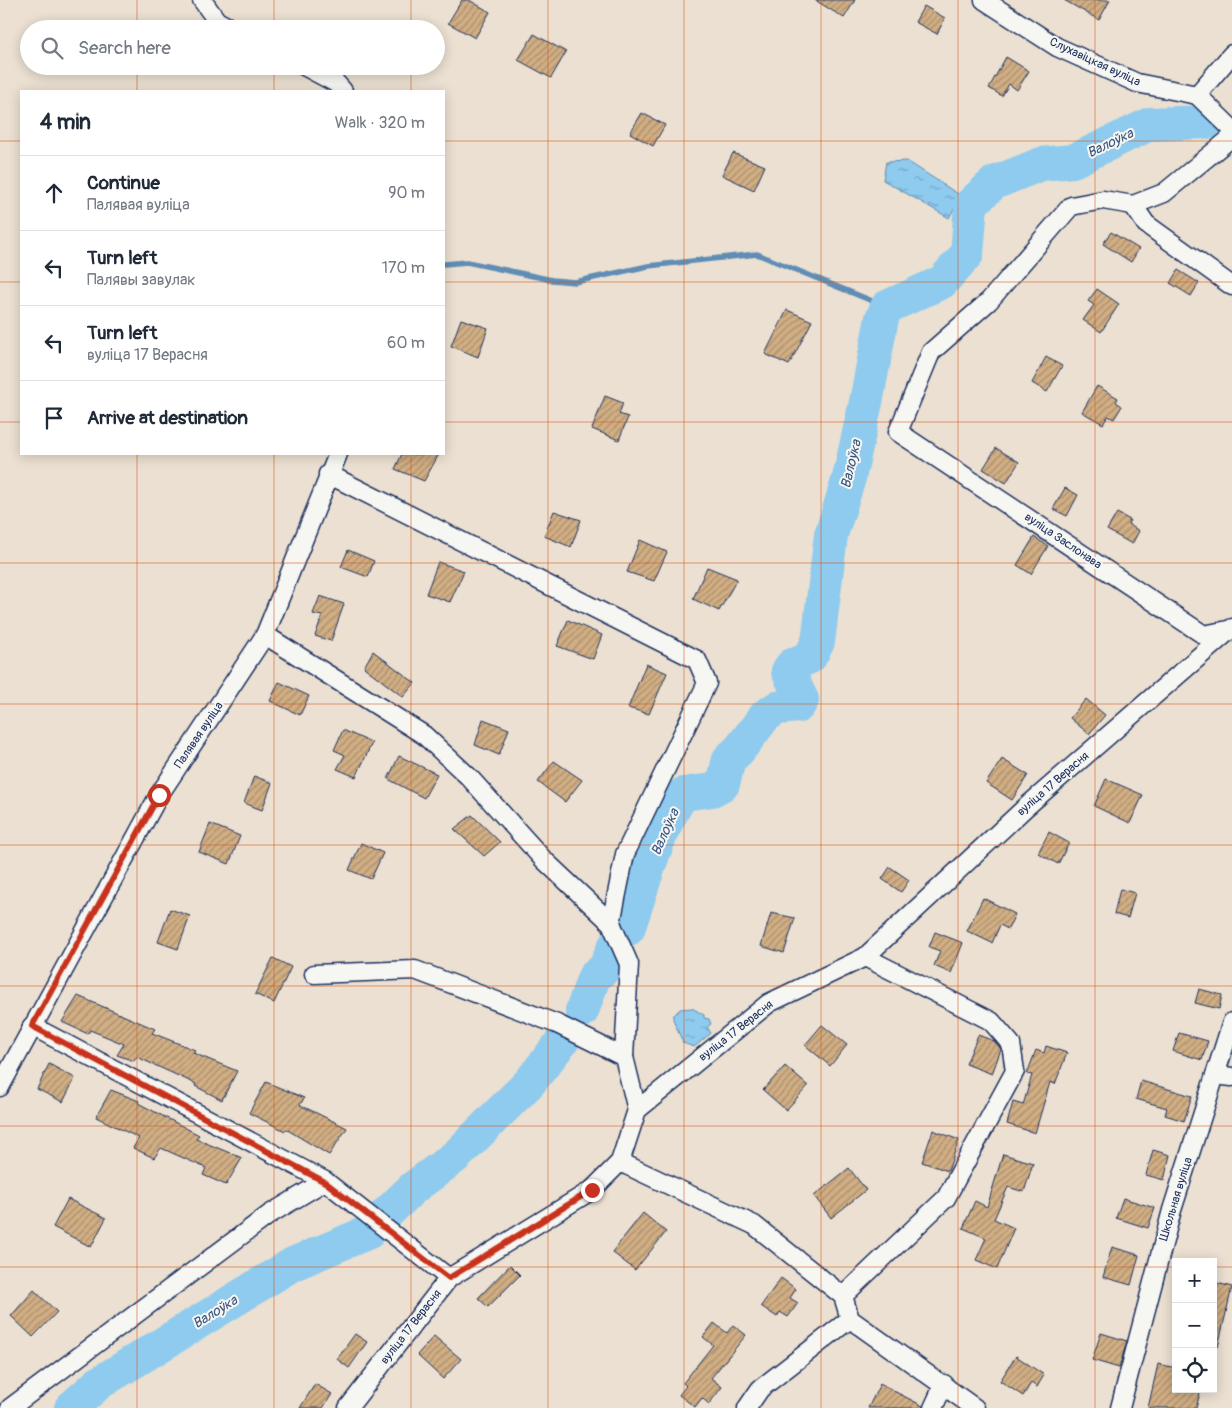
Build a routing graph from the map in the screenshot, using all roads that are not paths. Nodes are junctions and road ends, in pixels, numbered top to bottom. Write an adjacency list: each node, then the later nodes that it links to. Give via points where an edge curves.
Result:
1 (202, 0): 3 (street)
2 (984, 0): 7 (street, Слухавіцкая вуліца, via 1057,47 1137,84)
3 (216, 20)
4 (1232, 54): 7 (street)
5 (321, 75): 6 (street)
6 (342, 90)
7 (1197, 95): 8 (street)
8 (1232, 129)
9 (1232, 137): 10 (street, via 1164,193)
10 (1134, 205): 11 (street, via 1146,224); 14 (street, вуліца Заслонава, via 1103,200 1071,206 989,301 931,352 898,432 1204,635)
11 (1232, 286)
12 (338, 455): 13 (street, Палявая вуліца)
13 (328, 474): 15 (street, Палявая вуліца); 16 (street, via 697,660 707,683 625,854)
14 (1231, 629): 17 (street, вуліца 17 Верасня, via 1026,807)
15 (265, 635): 16 (street, via 424,735 469,777 542,859); 20 (street, Палявая вуліца, via 159,795)
16 (611, 923): 21 (street, via 629,964)
17 (865, 956): 24 (street, вуліца 17 Верасня, via 769,1003); 28 (street, via 991,1021 1011,1044 1015,1071 946,1198)
18 (314, 974): 21 (street, via 415,970 557,1024)
19 (1232, 1022): 22 (street, Школьная вуліца)
20 (32, 1026): 23 (street, Палявая вуліца); 26 (street)
21 (624, 1057): 24 (street)
22 (1224, 1076): 36 (street, Школьная вуліца, via 1172,1210)
23 (0, 1088)
24 (637, 1110): 25 (street, вуліца 17 Верасня)
25 (620, 1162): 27 (street, вуліца 17 Верасня, via 592,1190); 28 (street, via 754,1225)
26 (325, 1182): 27 (street); 31 (street, via 270,1214)
27 (449, 1278): 32 (street, вуліца 17 Верасня)
28 (843, 1296): 29 (street)
29 (850, 1319): 30 (street); 33 (street, via 760,1389)
30 (944, 1384): 34 (street); 35 (street)
31 (10, 1408)
32 (348, 1408)
33 (747, 1408)
34 (933, 1408)
35 (975, 1408)
36 (1120, 1408)

